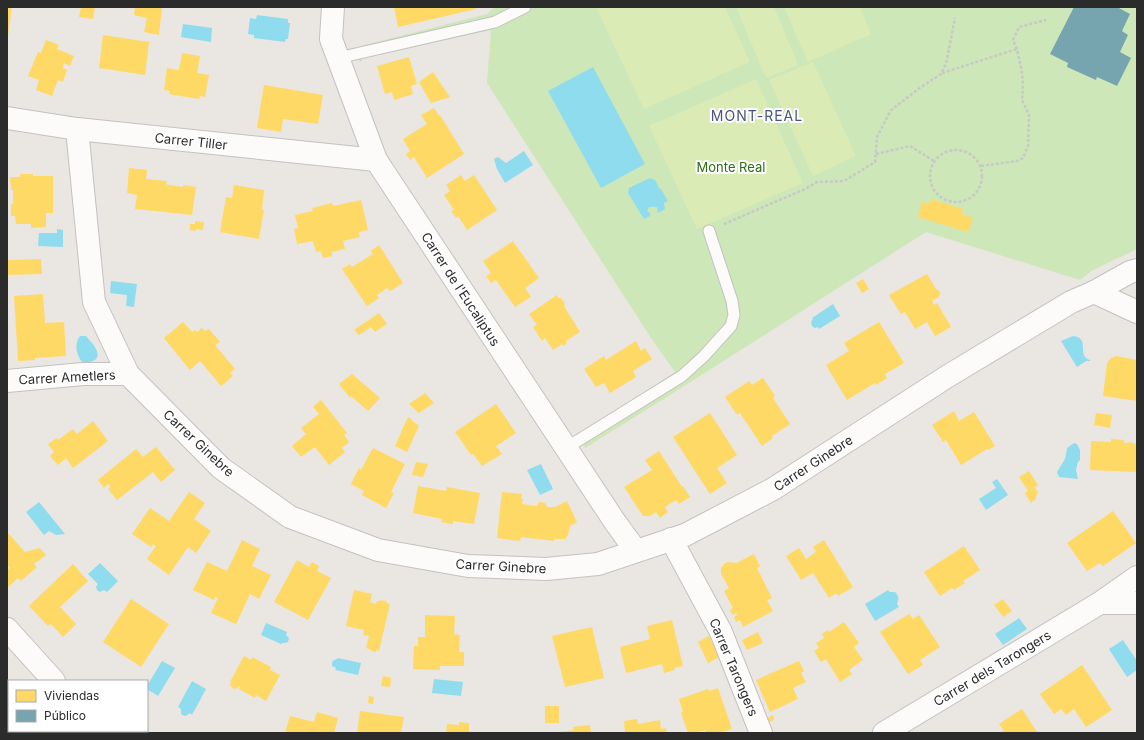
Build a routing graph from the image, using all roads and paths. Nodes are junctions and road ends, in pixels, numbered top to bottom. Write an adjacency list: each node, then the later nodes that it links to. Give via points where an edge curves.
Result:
1 (333, 7): 6 (street, Carrer de l'Eucaliptus, via 331,39)
2 (525, 7): 6 (lane, via 495,22)
3 (955, 18): 7 (path, via 946,64)
4 (1046, 20): 5 (path, via 1019,26 1013,40)
5 (1018, 49): 7 (path); 13 (path, via 1023,87 1022,100 1029,115 1028,146 1023,158 1017,161)
6 (338, 58): 11 (street, Carrer de l'Eucaliptus)
7 (941, 74): 10 (path, via 891,110 877,137)
8 (7, 118): 9 (street, Carrer Tiller)
9 (77, 129): 11 (street, Carrer Tiller); 18 (street, Carrer Ginebre, via 94,302)
10 (876, 154): 12 (path, via 910,146); 14 (path, via 875,162 844,181 817,182)
11 (376, 160): 20 (street, Carrer de l'Eucaliptus)
12 (934, 162): 13 (path, via 940,155 955,149 971,154); 13 (path, via 930,170 933,188 938,196 955,203 964,202 979,190 983,175)
13 (981, 166)
14 (709, 231): 20 (lane, via 732,301 734,315 731,326 682,376)
15 (1137, 270): 16 (street, Carrer Ginebre)
16 (1094, 292): 17 (street); 21 (street, Carrer Ginebre, via 1072,302 948,376 773,489 685,535)
17 (1137, 312)
18 (128, 374): 19 (street, Carrer Ametlers, via 83,374); 22 (street, Carrer Ginebre, via 222,468 290,517 378,550 468,566 546,569 598,564)
19 (7, 381)
20 (566, 448): 22 (street, Carrer de l'Eucaliptus)
21 (671, 539): 22 (street, Carrer Ginebre); 28 (street, Carrer Tarongers, via 721,632)
22 (636, 551)
23 (1137, 577): 24 (street, Carrer dels Tarongers)
24 (1100, 603): 25 (street); 29 (street, Carrer dels Tarongers)
25 (1137, 603)
26 (7, 629): 27 (street)
27 (53, 680)
28 (760, 733)
29 (884, 733)

